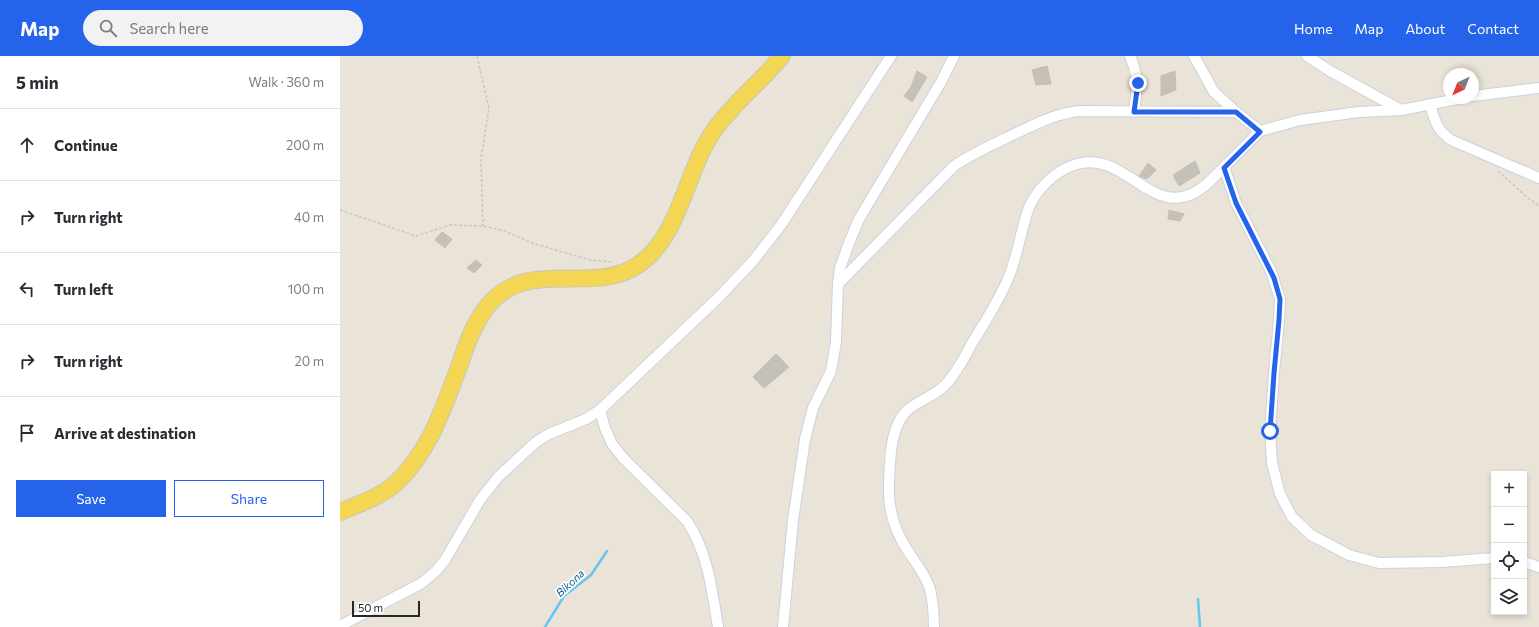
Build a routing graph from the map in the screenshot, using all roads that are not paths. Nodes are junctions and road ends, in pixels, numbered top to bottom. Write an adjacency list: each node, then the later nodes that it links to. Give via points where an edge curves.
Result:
1 (782, 56): 19 (main road, via 713,131 693,170 669,230 648,257 637,266 612,276 541,278 508,287 481,315 464,351 441,415 409,468 394,484 376,497)
2 (891, 56): 18 (street, via 781,225 753,261 719,297)
3 (954, 56): 17 (street, via 859,219 848,243)
4 (1130, 56): 12 (street, via 1137,72 1138,83)
5 (1194, 56): 13 (street, via 1214,92)
6 (1307, 56): 11 (street)
7 (1539, 88): 8 (street)
8 (1479, 95)
9 (1443, 102): 10 (street)
10 (1430, 104): 11 (street); 16 (street, via 1437,127 1442,134)
11 (1401, 110): 14 (street, via 1359,112 1300,120)
12 (1134, 112): 13 (street); 17 (street, via 1065,113 1048,118 968,157 954,166)
13 (1236, 112): 14 (street)
14 (1260, 132): 15 (street)
15 (1224, 168): 20 (street, via 1236,203 1274,278 1280,299 1270,431 1272,463 1280,494 1292,517 1311,536 1349,555 1379,563); 26 (street, via 1200,191 1187,197 1179,197 1159,195 1114,167 1088,162 1063,170 1036,195 1027,213 1008,278 956,371 934,394 904,413 895,430 889,483 891,507 901,539 920,567 930,590)
16 (1539, 178)
17 (838, 284): 25 (street, via 836,342 831,371 813,408 805,439 793,520)
18 (600, 410): 23 (street, via 536,442 498,477 480,500 446,560 422,583); 24 (street, via 612,444 687,521 694,532 708,571)
19 (340, 512)
20 (1491, 558)
21 (1527, 563): 22 (street)
22 (1539, 568)
23 (340, 626)
24 (718, 627)
25 (783, 627)
26 (934, 627)

